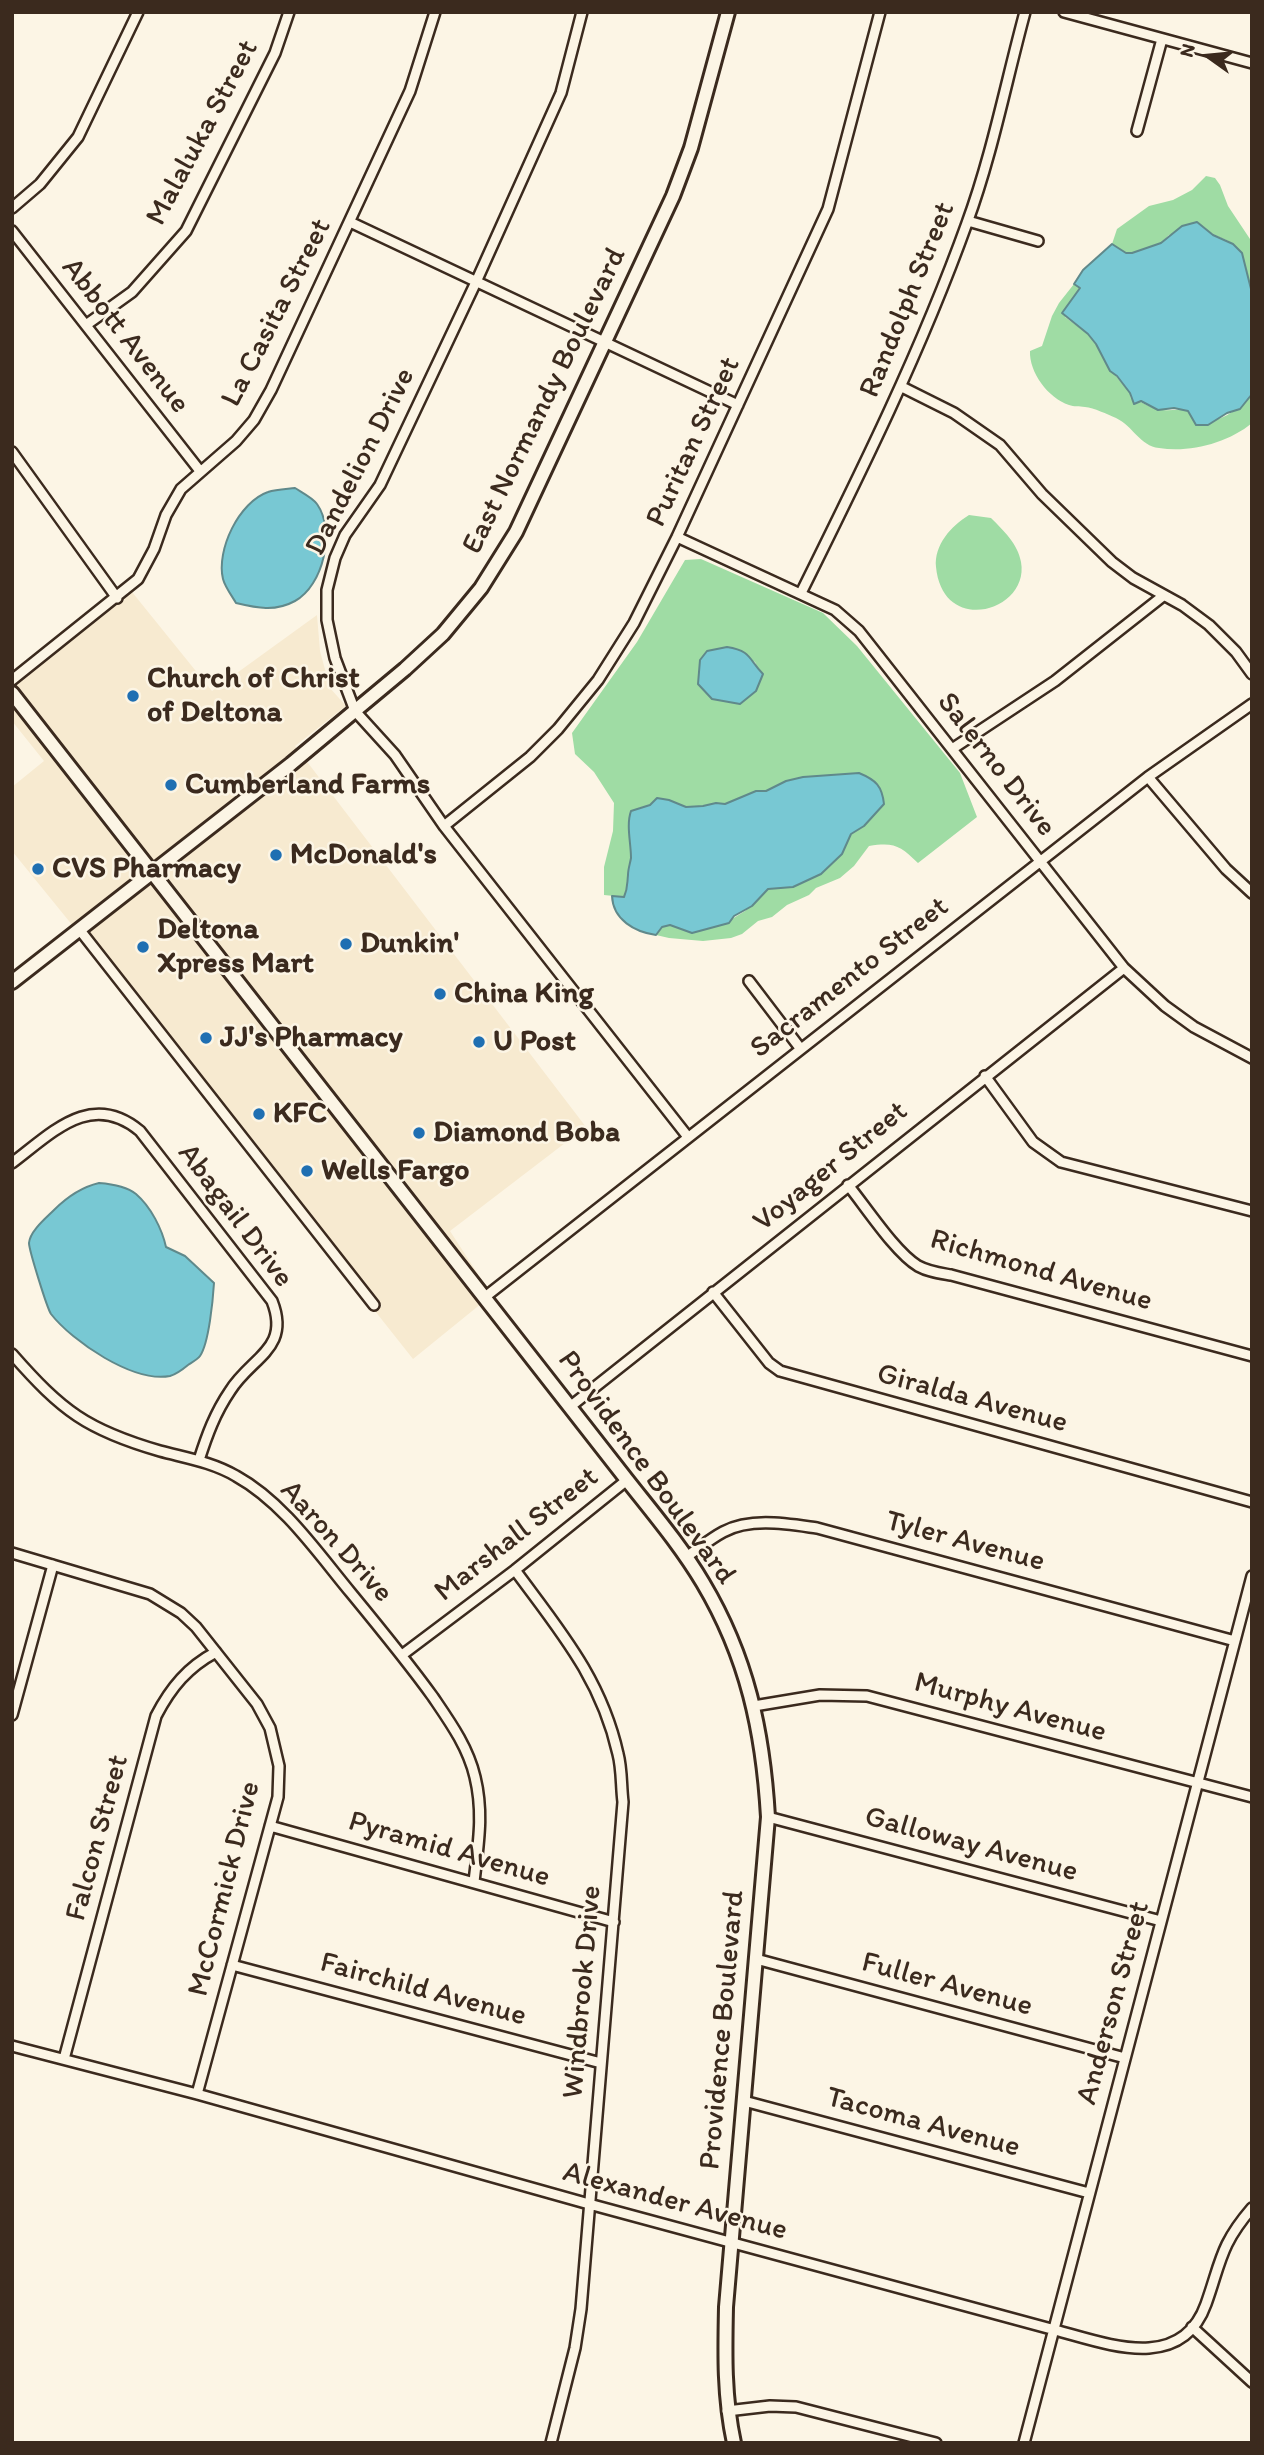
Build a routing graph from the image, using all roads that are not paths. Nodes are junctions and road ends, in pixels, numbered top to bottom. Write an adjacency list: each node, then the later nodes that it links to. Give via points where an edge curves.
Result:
1 (138, 12): 12 (street, via 78,136 40,184)
2 (289, 12): 18 (street, Malaluka Street, via 275,53 186,230 132,292)
3 (435, 12): 14 (street, La Casita Street, via 411,91)
4 (582, 12): 17 (street, Dandelion Drive, via 561,93)
5 (728, 12): 19 (main road, East Normandy Boulevard, via 691,148)
6 (880, 12): 21 (street, Puritan Street, via 828,209)
7 (1025, 12): 13 (street, Randolph Street)
8 (1064, 12): 9 (street)
9 (1162, 39): 10 (street); 11 (street)
10 (1252, 63)
11 (1137, 131)
12 (12, 208)
13 (968, 221): 16 (street); 20 (street, Randolph Street)
14 (350, 222): 17 (street); 23 (street, La Casita Street, via 254,420)
15 (12, 232): 18 (street, Abbott Avenue)
16 (1038, 241)
17 (476, 282): 19 (street); 32 (street, Dandelion Drive, via 380,485 335,558 327,590 327,620 335,658)
18 (86, 325): 23 (street, Abbott Avenue)
19 (606, 341): 21 (street); 32 (main road, East Normandy Boulevard, via 516,532 481,588 443,634)
20 (902, 387): 25 (street, Randolph Street); 26 (street, via 954,413 1000,445 1042,494 1112,562)
21 (738, 405): 24 (street, Puritan Street)
22 (12, 453): 27 (street)
23 (200, 471): 27 (street, La Casita Street, via 181,489 166,515 138,579)
24 (677, 537): 25 (street, Salerno Drive); 35 (street, Puritan Street, via 634,624 598,680 530,757)
25 (801, 593): 33 (street, Salerno Drive, via 835,610 859,631)
26 (1163, 596): 28 (street, via 1209,625); 33 (street, via 1055,681)
27 (117, 598): 29 (street, La Casita Street)
28 (1252, 674)
29 (12, 680)
30 (12, 693): 37 (main road, Providence Boulevard)
31 (1252, 704): 34 (street, Sacramento Street)
32 (355, 711): 35 (street, Dandelion Drive, via 395,755); 37 (main road, East Normandy Boulevard)
33 (952, 749): 36 (street, Salerno Drive)
34 (1148, 777): 36 (street, Sacramento Street); 38 (street)
35 (443, 826): 46 (street, Dandelion Drive)
36 (1040, 861): 40 (street, Salerno Drive); 43 (street, Sacramento Street)
37 (151, 872): 39 (main road, East Normandy Boulevard); 51 (main road, Providence Boulevard)
38 (1252, 893)
39 (79, 929): 42 (main road, East Normandy Boulevard); 52 (street)
40 (1124, 968): 44 (street, Salerno Drive, via 1194,1027); 45 (street, Voyager Street)
41 (750, 981): 43 (street)
42 (12, 982)
43 (800, 1048): 46 (street, Sacramento Street)
44 (1252, 1058)
45 (985, 1076): 48 (street, Voyager Street); 49 (street, via 1033,1142 1061,1162)
46 (688, 1137): 51 (street, Sacramento Street)
47 (12, 1163): 56 (street, Abagail Drive, via 78,1116 104,1113 128,1121 140,1130 272,1301 277,1332 272,1344 232,1387 214,1417)
48 (848, 1185): 50 (street, Voyager Street); 54 (street, Richmond Avenue, via 916,1265)
49 (1252, 1212)
50 (713, 1292): 55 (street, Voyager Street); 58 (street, Giralda Avenue, via 780,1371)
51 (485, 1297): 55 (main road, Providence Boulevard)
52 (374, 1305)
53 (12, 1354): 56 (street, Aaron Drive, via 50,1396 80,1420 118,1438)
54 (1252, 1356)
55 (570, 1406): 57 (main road, Providence Boulevard)
56 (199, 1460): 66 (street, Aaron Drive, via 237,1476 261,1493 298,1529)
57 (627, 1480): 60 (main road, Providence Boulevard); 62 (street, Marshall Street)
58 (1252, 1502)
59 (12, 1553): 61 (street, McCormick Drive)
60 (686, 1557): 64 (street, Tyler Avenue, via 725,1531 750,1525 817,1528); 67 (main road, Providence Boulevard, via 727,1627)
61 (53, 1564): 65 (street, McCormick Drive, via 150,1594 181,1613); 68 (street)
62 (515, 1570): 66 (street, Marshall Street); 75 (street, Windbrook Drive, via 589,1674 618,1755 623,1802)
63 (1252, 1576): 64 (street, Anderson Street)
64 (1235, 1641): 69 (street, Anderson Street)
65 (216, 1651): 72 (street, McCormick Drive, via 257,1704 275,1743 278,1797); 80 (street, Falcon Street, via 178,1679 156,1716)
66 (402, 1655): 73 (street, Aaron Drive, via 453,1727 475,1776 482,1817)
67 (754, 1706): 69 (street, Murphy Avenue, via 820,1695 867,1696); 71 (main road, Providence Boulevard)
68 (12, 1715)
69 (1198, 1783): 70 (street, Murphy Avenue); 74 (street, Anderson Street)
70 (1252, 1797)
71 (768, 1817): 74 (street, Galloway Avenue); 76 (main road, Providence Boulevard)
72 (270, 1826): 73 (street, Pyramid Avenue); 77 (street, McCormick Drive)
73 (474, 1882): 75 (street, Pyramid Avenue)
74 (1161, 1921): 79 (street, Anderson Street)
75 (614, 1922): 81 (street, Windbrook Drive)
76 (756, 1959): 79 (street, Fuller Avenue); 83 (main road, Providence Boulevard)
77 (232, 1965): 81 (street, Fairchild Avenue); 82 (street, McCormick Drive)
78 (12, 2046): 80 (street, Alexander Avenue)
79 (1125, 2058): 84 (street, Anderson Street)
80 (64, 2059): 82 (street, Alexander Avenue)
81 (601, 2063): 85 (street, Windbrook Drive)
82 (198, 2094): 85 (street, Alexander Avenue)
83 (744, 2101): 84 (street, Tacoma Avenue); 87 (main road, Providence Boulevard)
84 (1089, 2193): 89 (street, Anderson Street)
85 (589, 2204): 87 (street, Alexander Avenue); 92 (street, Windbrook Drive, via 575,2348)
86 (1252, 2208): 88 (street, Alexander Avenue, via 1226,2244 1205,2307)
87 (730, 2242): 89 (street, Alexander Avenue); 91 (main road, Providence Boulevard)
88 (1192, 2327): 89 (street, Alexander Avenue, via 1164,2347 1146,2350); 90 (street)
89 (1055, 2330): 95 (street, Anderson Street)
90 (1252, 2382)
91 (727, 2411): 93 (main road, Providence Boulevard); 94 (street, via 796,2407)
92 (551, 2443)
93 (733, 2443)
94 (936, 2443)
95 (1024, 2443)

